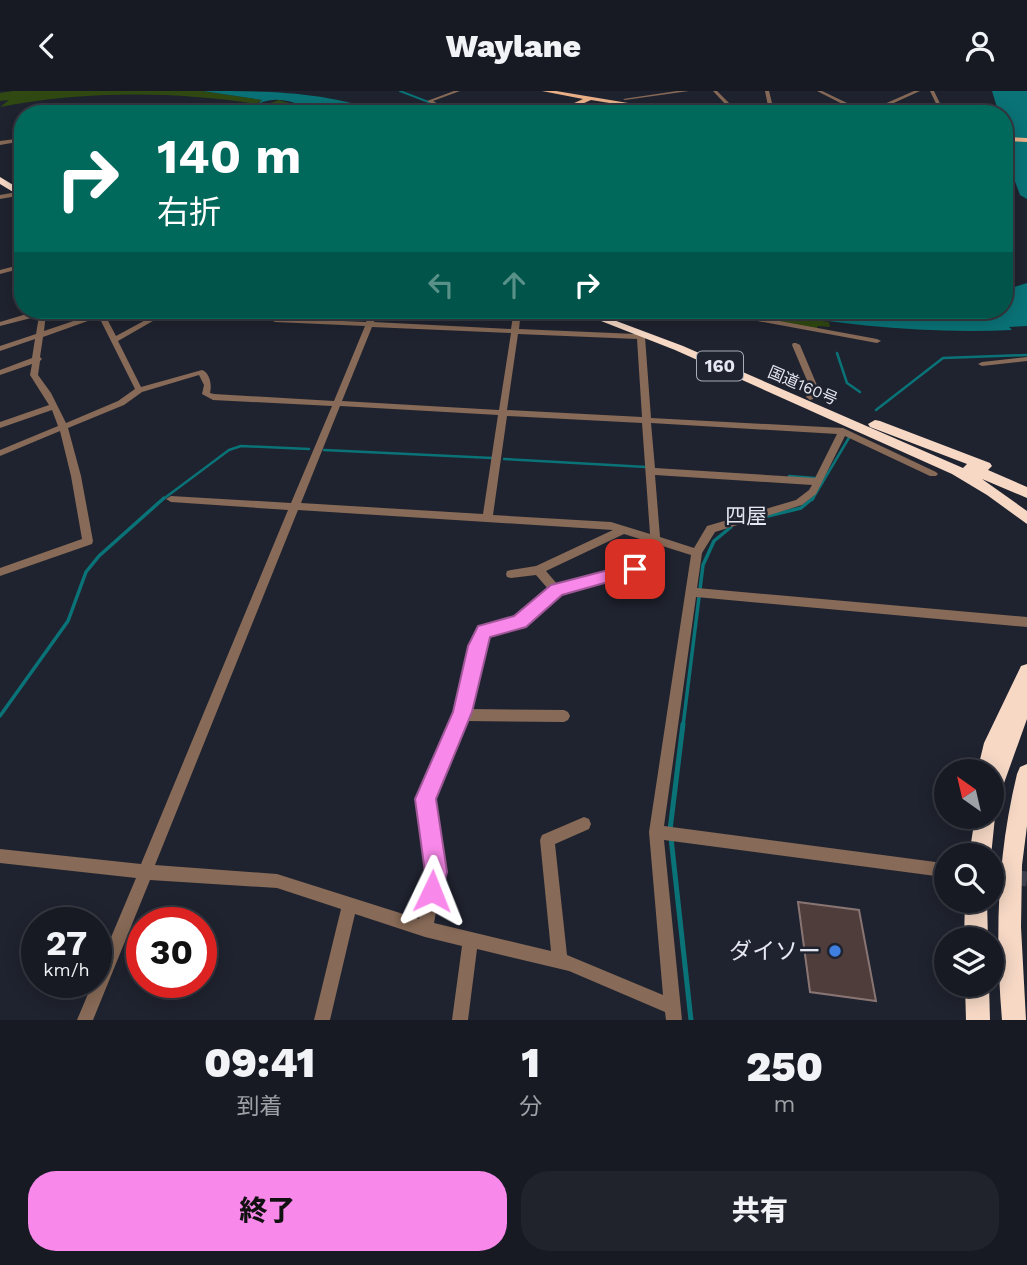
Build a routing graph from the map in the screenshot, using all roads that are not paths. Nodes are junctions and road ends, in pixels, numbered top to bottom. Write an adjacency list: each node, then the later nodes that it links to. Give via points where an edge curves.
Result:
1 (458, 91): 13 (street, via 429,101)
2 (519, 91): 3 (street)
3 (529, 91)
4 (545, 91): 11 (main road)
5 (605, 91): 11 (main road)
6 (616, 91): 12 (street)
7 (687, 91): 12 (street)
8 (715, 91): 16 (street)
9 (918, 91): 18 (street)
10 (824, 92): 17 (street)
11 (589, 98): 12 (main road); 14 (main road)
12 (625, 101): 15 (main road)
13 (437, 105)
14 (574, 105)
15 (637, 105)
16 (729, 105)
17 (848, 105)
18 (883, 105)
19 (0, 189): 20 (highway)
20 (5, 196)
21 (17, 319): 32 (street)
22 (43, 319): 36 (street)
23 (83, 319): 36 (street)
24 (104, 319): 37 (street)
25 (153, 319): 37 (street)
26 (371, 319): 33 (street)
27 (517, 319): 34 (street)
28 (600, 319): 35 (highway, 国道160号 / 160)
29 (619, 319): 46 (highway, 国道160号 / 160)
30 (751, 319): 38 (street)
31 (275, 320): 33 (street)
32 (0, 324)
33 (369, 324): 34 (street); 47 (street)
34 (515, 331): 35 (street); 49 (street)
35 (640, 335): 50 (street); 51 (highway, 国道160号 / 160)
36 (40, 337): 40 (street); 41 (street)
37 (115, 340): 45 (street)
38 (877, 341)
39 (796, 345): 46 (street, via 815,390)
40 (0, 349)
41 (38, 359): 44 (street); 48 (street, via 34,375)
42 (1027, 359): 43 (street)
43 (982, 364)
44 (0, 373)
45 (139, 390): 47 (street, via 202,372 208,385 206,394 213,397); 53 (street, via 121,403)
46 (810, 397): 51 (highway, 国道160号 / 160)
47 (336, 403): 49 (street); 62 (street)
48 (52, 407): 52 (street); 53 (street)
49 (502, 411): 50 (street); 63 (street)
50 (648, 419): 54 (street); 56 (street)
51 (863, 424): 58 (highway, 160); 60 (highway, 160); 64 (highway, 160, via 968,478)
52 (0, 425)
53 (64, 427): 55 (street); 70 (street, via 89,541)
54 (843, 431): 57 (street); 59 (street)
55 (0, 453)
56 (649, 471): 59 (street); 66 (street)
57 (933, 474)
58 (1027, 481)
59 (818, 482): 67 (street, via 799,503 711,529)
60 (1027, 495)
61 (170, 499): 62 (street)
62 (294, 506): 63 (street); 86 (street)
63 (487, 519): 65 (street)
64 (1027, 519)
65 (623, 530): 66 (street); 69 (street)
66 (654, 537): 67 (street)
67 (697, 553): 73 (street)
68 (635, 569): 72 (street)
69 (538, 571): 71 (street); 72 (street)
70 (0, 572)
71 (511, 574)
72 (556, 590): 77 (street, via 520,622 484,631)
73 (697, 592): 74 (street); 83 (street)
74 (1027, 622)
75 (1027, 672): 79 (highway)
76 (1027, 698): 80 (highway)
77 (461, 715): 78 (street); 88 (street, via 426,799 436,872)
78 (564, 716)
79 (990, 759)
80 (1002, 759)
81 (1027, 774): 97 (highway, via 1017,810 1010,892)
82 (584, 824): 90 (street, via 547,839)
83 (656, 832): 85 (street); 92 (street)
84 (0, 856): 86 (street)
85 (934, 869)
86 (146, 872): 87 (street, via 277,881); 93 (street)
87 (350, 904): 88 (street); 94 (street)
88 (425, 929): 89 (street)
89 (471, 939): 90 (street); 95 (street)
90 (560, 961): 92 (street)
91 (977, 997): 96 (highway)
92 (672, 1013)
93 (85, 1020)
94 (322, 1020)
95 (460, 1020)
96 (978, 1020)
97 (1014, 1020)

